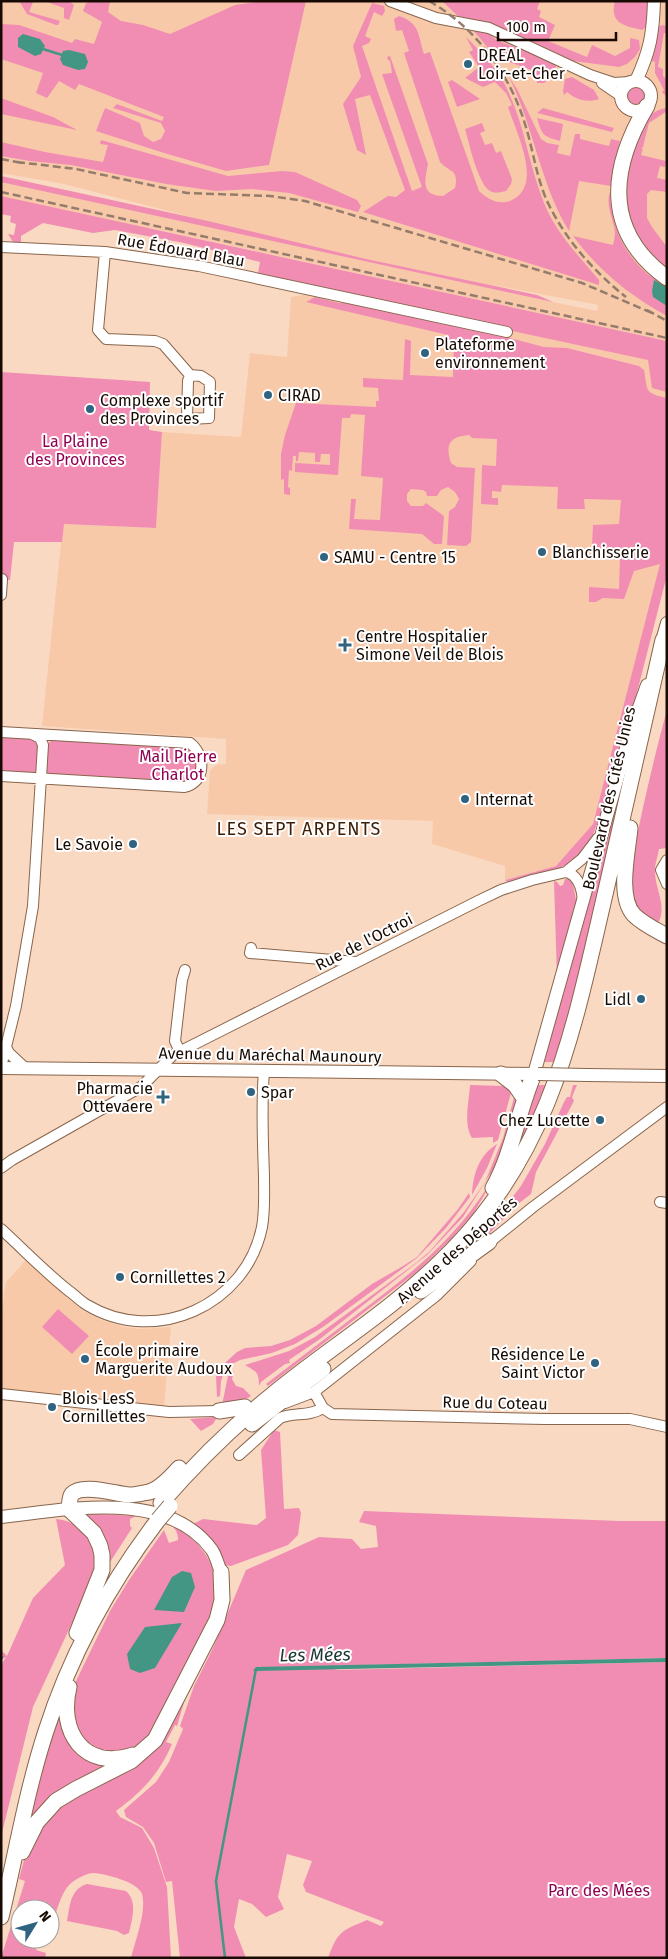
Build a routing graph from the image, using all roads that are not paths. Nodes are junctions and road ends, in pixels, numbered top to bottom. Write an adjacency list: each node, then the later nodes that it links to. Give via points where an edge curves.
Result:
1 (390, 1): 4 (street, via 436,18 473,24 503,34)
2 (654, 1): 3 (main road)
3 (647, 58): 5 (main road); 6 (main road)
4 (590, 75): 5 (street, via 614,83); 7 (street)
5 (633, 82): 6 (main road, via 643,82); 7 (main road, via 623,88)
6 (649, 88): 8 (main road, via 651,97)
7 (621, 96): 8 (main road, via 629,109 639,110)
8 (647, 106): 11 (highway, via 631,134 624,155 619,183 620,211 627,235 639,254)
9 (1, 247): 10 (street, Rue Édouard Blau)
10 (105, 252): 12 (street, Rue Édouard Blau, via 199,266); 13 (street, via 98,330 106,339 163,344)
11 (667, 278)
12 (507, 332)
13 (190, 375)
14 (2, 579): 15 (street)
15 (1, 595)
16 (667, 623): 17 (main road, Boulevard des Cités Unies)
17 (663, 640): 25 (main road, via 632,728); 35 (highway, Boulevard des Cités Unies)
18 (667, 670): 26 (highway, Boulevard des Cités Unies)
19 (1, 732): 20 (street)
20 (32, 734): 21 (street); 22 (street, via 40,738)
21 (52, 735): 22 (street); 24 (street, via 190,743 200,754 200,775 197,782 184,788)
22 (43, 745): 24 (street)
23 (1, 776): 24 (street)
24 (41, 778): 36 (street, via 33,906)
25 (604, 826): 28 (street, Rue de l'Octroi, via 590,850); 30 (main road)
26 (630, 828): 31 (highway, via 624,889 627,903 634,914); 35 (highway, Boulevard des Cités Unies)
27 (667, 860): 29 (street, via 661,870)
28 (566, 872): 30 (street, via 576,877); 33 (street, Rue de l'Octroi, via 501,890)
29 (667, 884)
30 (583, 905): 44 (main road)
31 (663, 931)
32 (251, 948): 33 (street, via 250,954)
33 (357, 962): 37 (street, Rue de l'Octroi)
34 (186, 970): 37 (street, via 175,1042)
35 (588, 987): 49 (highway, Avenue des Déportés, via 547,1106 521,1160); 52 (highway, via 569,1074 531,1158 481,1232)
36 (4, 1047): 38 (street); 39 (street)
37 (180, 1052): 40 (street, Rue de l'Octroi); 41 (street)
38 (1, 1068): 39 (main road, Avenue du Maréchal Maunoury)
39 (25, 1068): 40 (main road, Avenue du Maréchal Maunoury)
40 (158, 1070): 41 (main road, Avenue du Maréchal Maunoury); 48 (street, Rue de l'Octroi, via 141,1087)
41 (173, 1070): 42 (main road, Avenue du Maréchal Maunoury)
42 (264, 1071): 43 (main road, Avenue du Maréchal Maunoury); 50 (street, via 262,1227 243,1271 227,1290 205,1306 181,1317 155,1321 116,1318 86,1305)
43 (501, 1074): 44 (main road, Avenue du Maréchal Maunoury); 46 (highway)
44 (536, 1074): 45 (main road, Avenue du Maréchal Maunoury, bridge); 46 (highway)
45 (667, 1076)
46 (524, 1098): 49 (highway, via 510,1152 491,1192)
47 (666, 1107): 51 (street, Avenue des Déportés)
48 (1, 1168)
49 (492, 1205): 56 (highway, Avenue des Déportés, via 435,1267)
50 (1, 1229)
51 (489, 1242): 52 (highway); 53 (street, Avenue des Déportés, via 437,1294)
52 (432, 1283): 56 (highway, Avenue des Déportés)
53 (314, 1392): 55 (street); 56 (street, Avenue des Déportés)
54 (1, 1394): 57 (street)
55 (323, 1408): 56 (street, via 314,1414 280,1418); 58 (street, Rue du Coteau, via 332,1414 630,1420)
56 (261, 1411): 57 (highway); 59 (street); 63 (highway, Avenue des Déportés, bridge, via 165,1505)
57 (222, 1417): 60 (highway, via 169,1480 151,1492 131,1495 80,1490 70,1498)
58 (667, 1427)
59 (239, 1455)
60 (70, 1509): 61 (main road); 62 (main road, via 122,1508 173,1519 200,1537 213,1552); 63 (highway, via 94,1533 102,1555 102,1570)
61 (1, 1517)
62 (221, 1572): 64 (highway, via 222,1600 217,1620 163,1727)
63 (82, 1633): 64 (highway, via 66,1700 69,1730 80,1746 98,1757 118,1758); 65 (highway, via 32,1775)
64 (144, 1751): 65 (highway, via 76,1788 52,1805 37,1822)
65 (6, 1875): 66 (highway)
66 (1, 1916)

